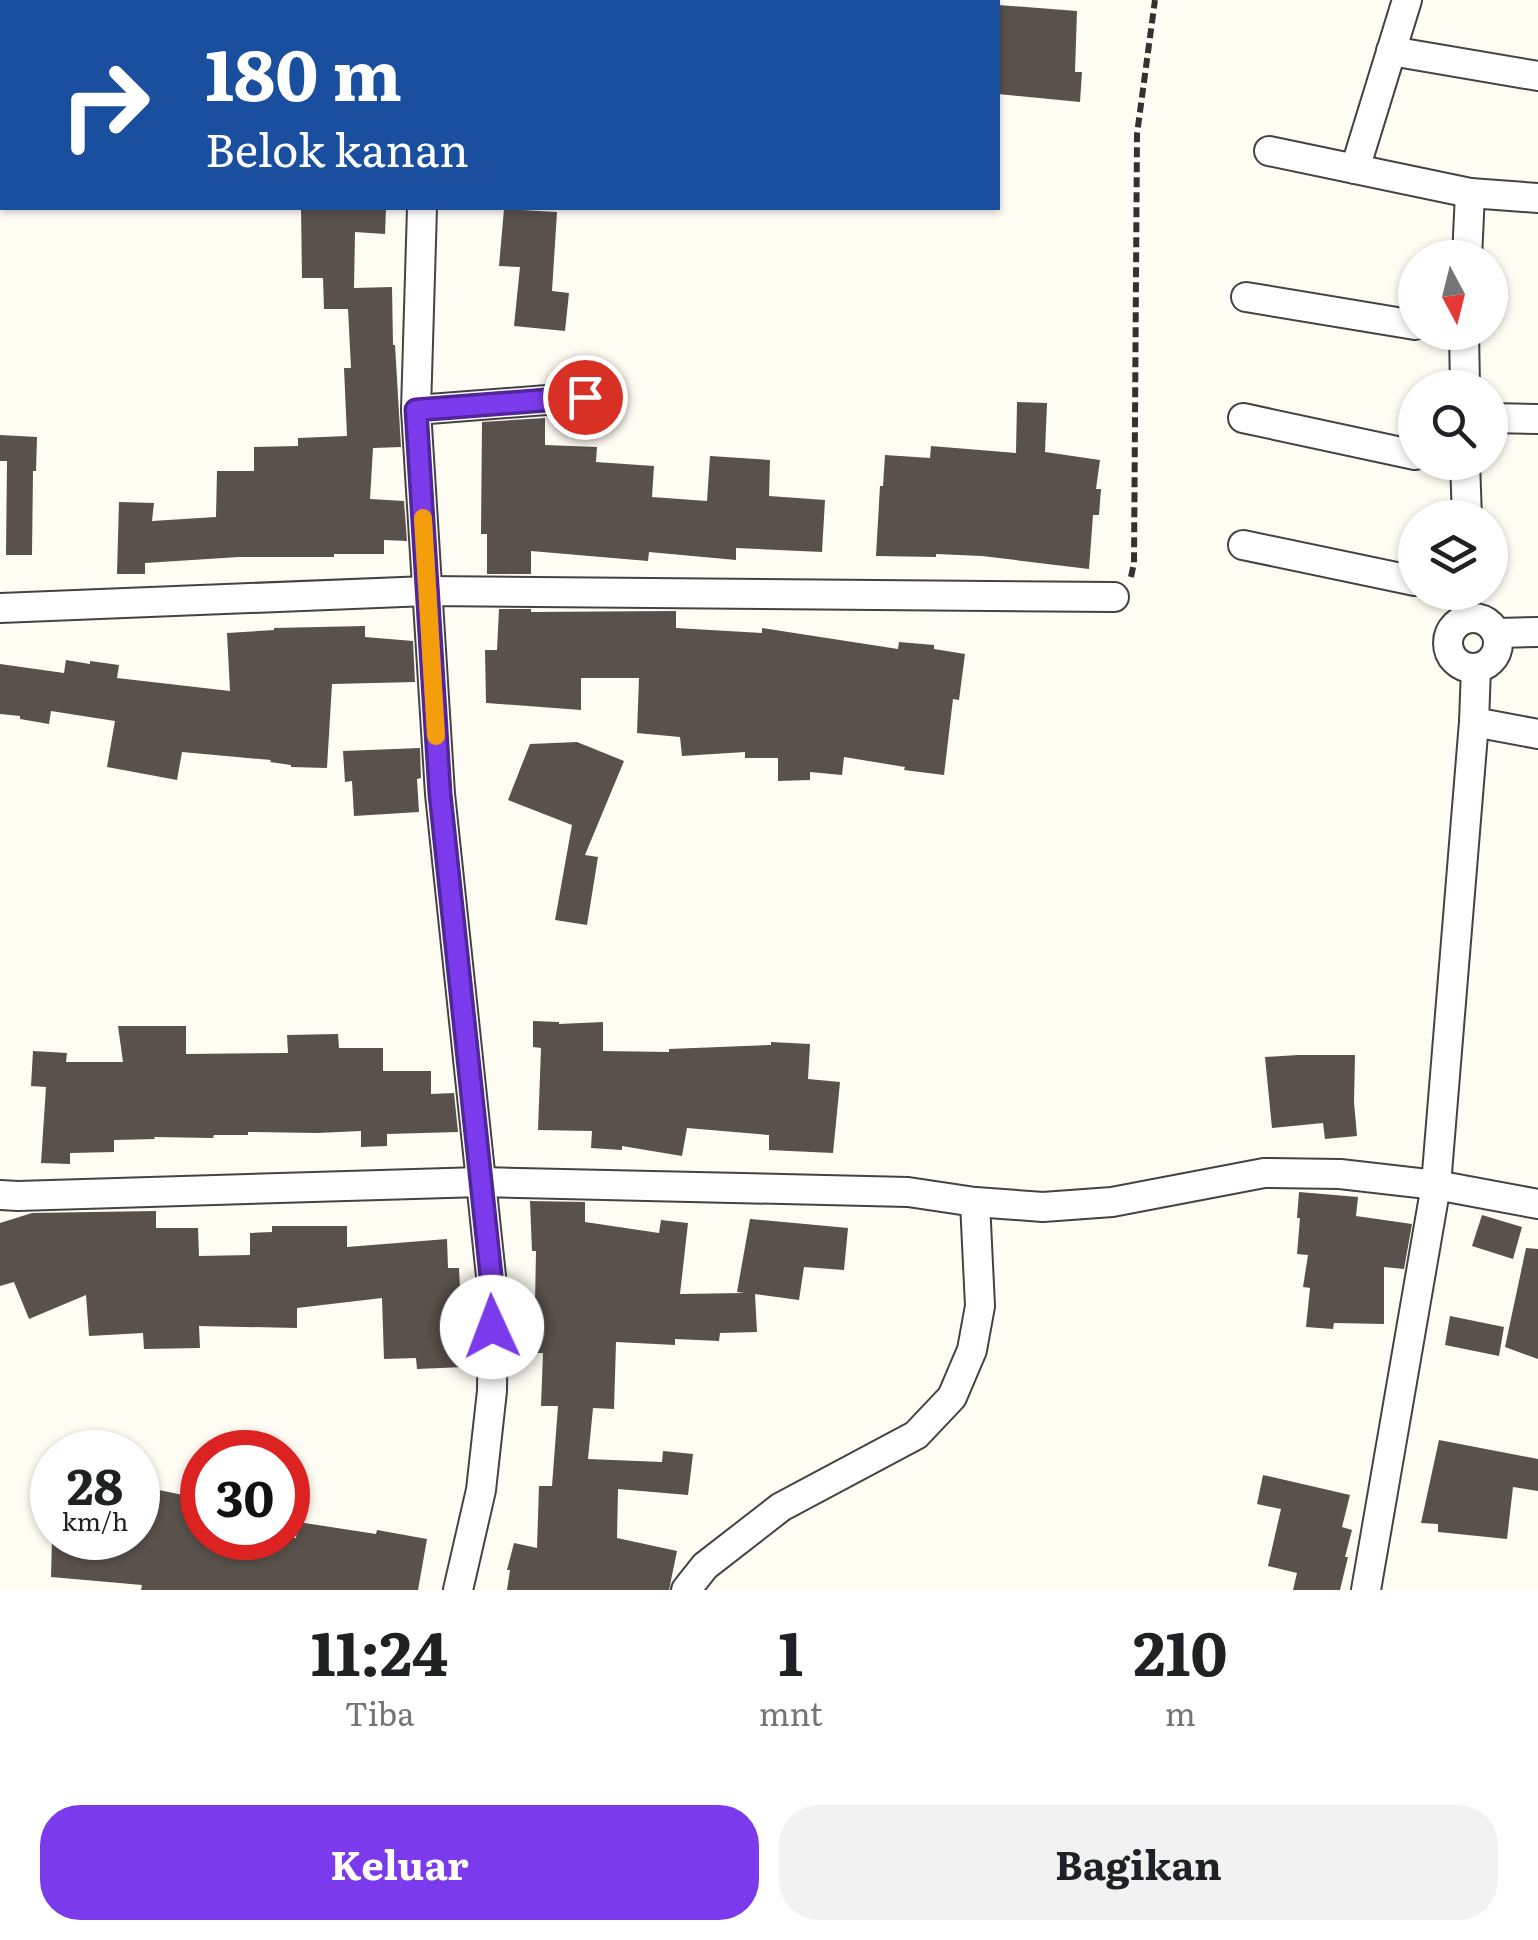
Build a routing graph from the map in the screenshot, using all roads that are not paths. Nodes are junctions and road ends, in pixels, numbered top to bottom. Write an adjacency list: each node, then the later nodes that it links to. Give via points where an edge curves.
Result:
1 (1407, 0): 2 (street)
2 (1391, 51): 3 (street); 5 (street)
3 (1538, 76)
4 (1269, 151): 5 (street)
5 (1355, 168): 6 (street)
6 (1470, 192): 7 (street); 9 (street)
7 (1538, 198)
8 (422, 210): 13 (street)
9 (1468, 240)
10 (1246, 296): 11 (street)
11 (1398, 321)
12 (585, 397): 13 (street)
13 (416, 410): 20 (street)
14 (1243, 418): 17 (street)
15 (1508, 418): 16 (street)
16 (1538, 418)
17 (1398, 451)
18 (1243, 545): 19 (street)
19 (1398, 577)
20 (427, 590): 21 (street); 22 (street); 30 (street, via 440,794)
21 (1114, 597)
22 (0, 608)
23 (1466, 610): 27 (street, via 1447,641 1455,661)
24 (1473, 610): 26 (street)
25 (1538, 632): 26 (street)
26 (1496, 633): 27 (street, via 1495,655)
27 (1476, 668): 28 (street)
28 (1474, 722): 29 (street); 31 (street)
29 (1538, 734)
30 (481, 1182): 32 (street); 33 (street, via 908,1192); 35 (street, via 493,1295 492,1391 481,1490)
31 (1436, 1185): 33 (street, via 1264,1173 1112,1202); 34 (street); 37 (street)
32 (0, 1194)
33 (976, 1202): 36 (street, via 980,1306 972,1350 952,1397 916,1435 781,1507 705,1566)
34 (1538, 1204)
35 (458, 1590)
36 (686, 1590)
37 (1366, 1590)

